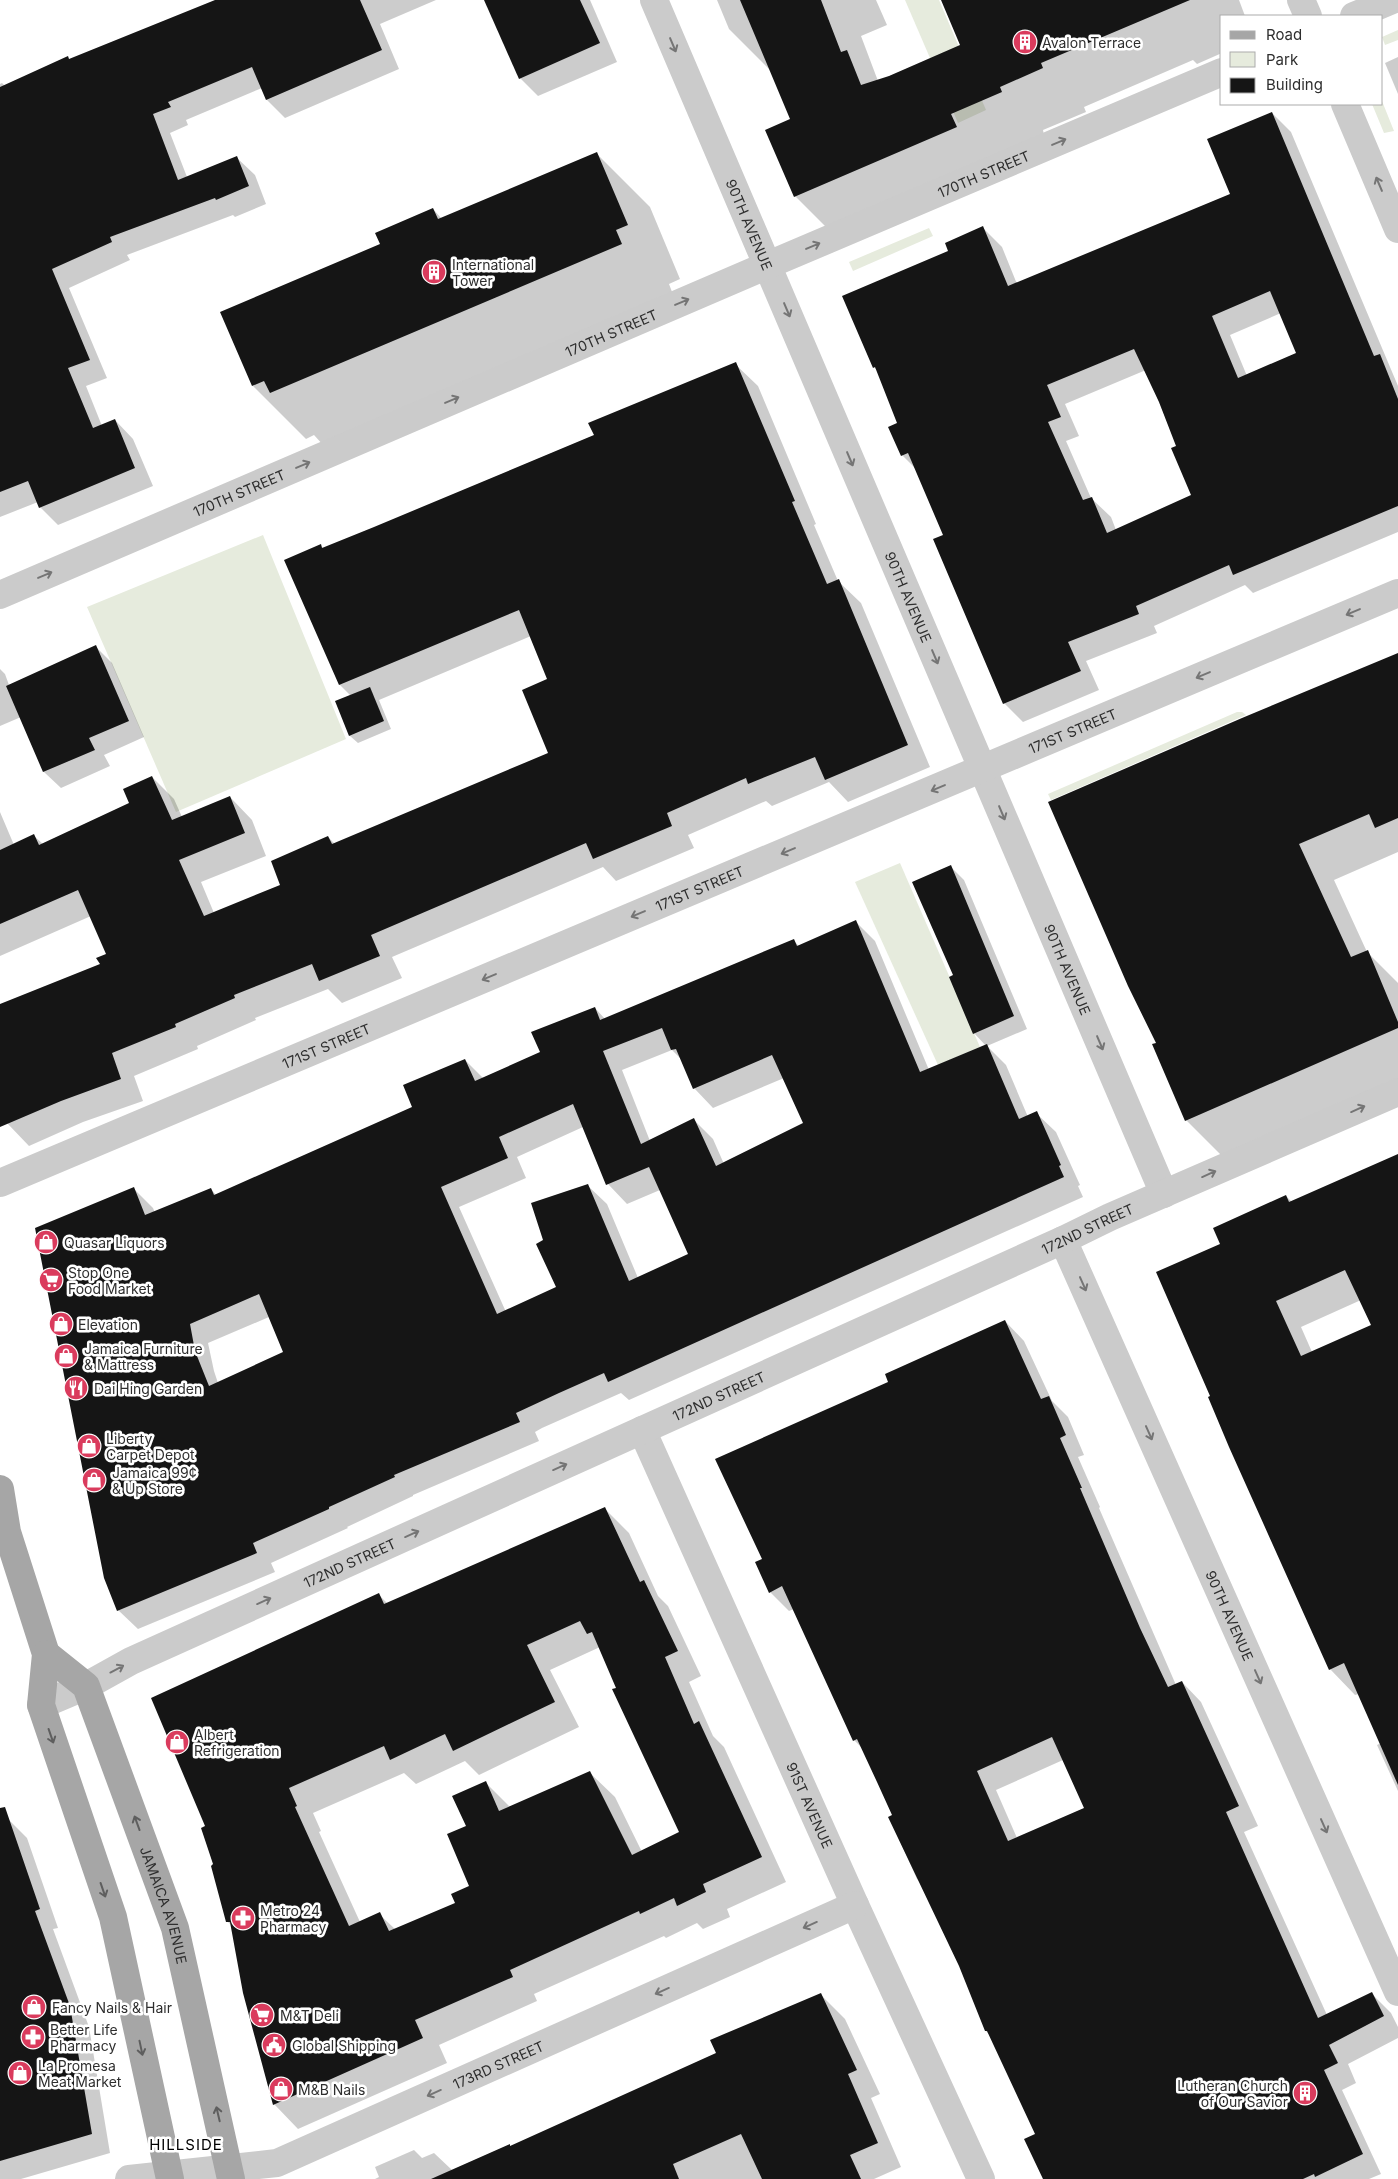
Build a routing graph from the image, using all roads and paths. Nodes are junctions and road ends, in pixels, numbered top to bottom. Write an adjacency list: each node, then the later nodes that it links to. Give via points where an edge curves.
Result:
1 (654, 0): 9 (street, 90TH AVENUE, one-way to 9)
2 (1301, 0): 4 (street)
3 (1392, 0): 5 (street)
4 (1308, 15)
5 (1356, 15)
6 (1220, 73): 9 (street, 170TH STREET, one-way to 6)
7 (1345, 105): 8 (street, one-way to 7)
8 (1398, 229)
9 (768, 265): 11 (street, 170TH STREET, one-way to 9); 12 (street, 90TH AVENUE, one-way to 12)
10 (1398, 593): 12 (street, 171ST STREET, one-way to 12)
11 (0, 595)
12 (983, 768): 14 (street, 171ST STREET, one-way to 14); 15 (street, 90TH AVENUE, one-way to 15)
13 (1398, 1092): 15 (street, 172ND STREET, one-way to 13)
14 (0, 1183)
15 (1164, 1194): 16 (street, 172ND STREET)
16 (1063, 1240): 17 (street, 172ND STREET); 24 (street, 90TH AVENUE, one-way to 24)
17 (642, 1430): 21 (street, 172ND STREET, one-way to 17, via 140,1657); 23 (street, 91ST AVENUE)
18 (0, 1489): 19 (main road)
19 (4, 1533): 20 (main road)
20 (46, 1654): 21 (main road); 22 (main road)
21 (86, 1686): 22 (street, 172ND STREET); 25 (main road, JAMAICA AVENUE, one-way to 21, via 176,1928)
22 (41, 1705): 26 (main road, one-way to 26, via 113,1917)
23 (855, 1905): 25 (street, 173RD STREET, one-way to 25, via 277,2164); 28 (street, 91ST AVENUE)
24 (1398, 1992)
25 (230, 2174): 26 (street, 173RD STREET)
26 (170, 2177): 27 (street, 173RD STREET)
27 (129, 2179)
28 (981, 2179)

